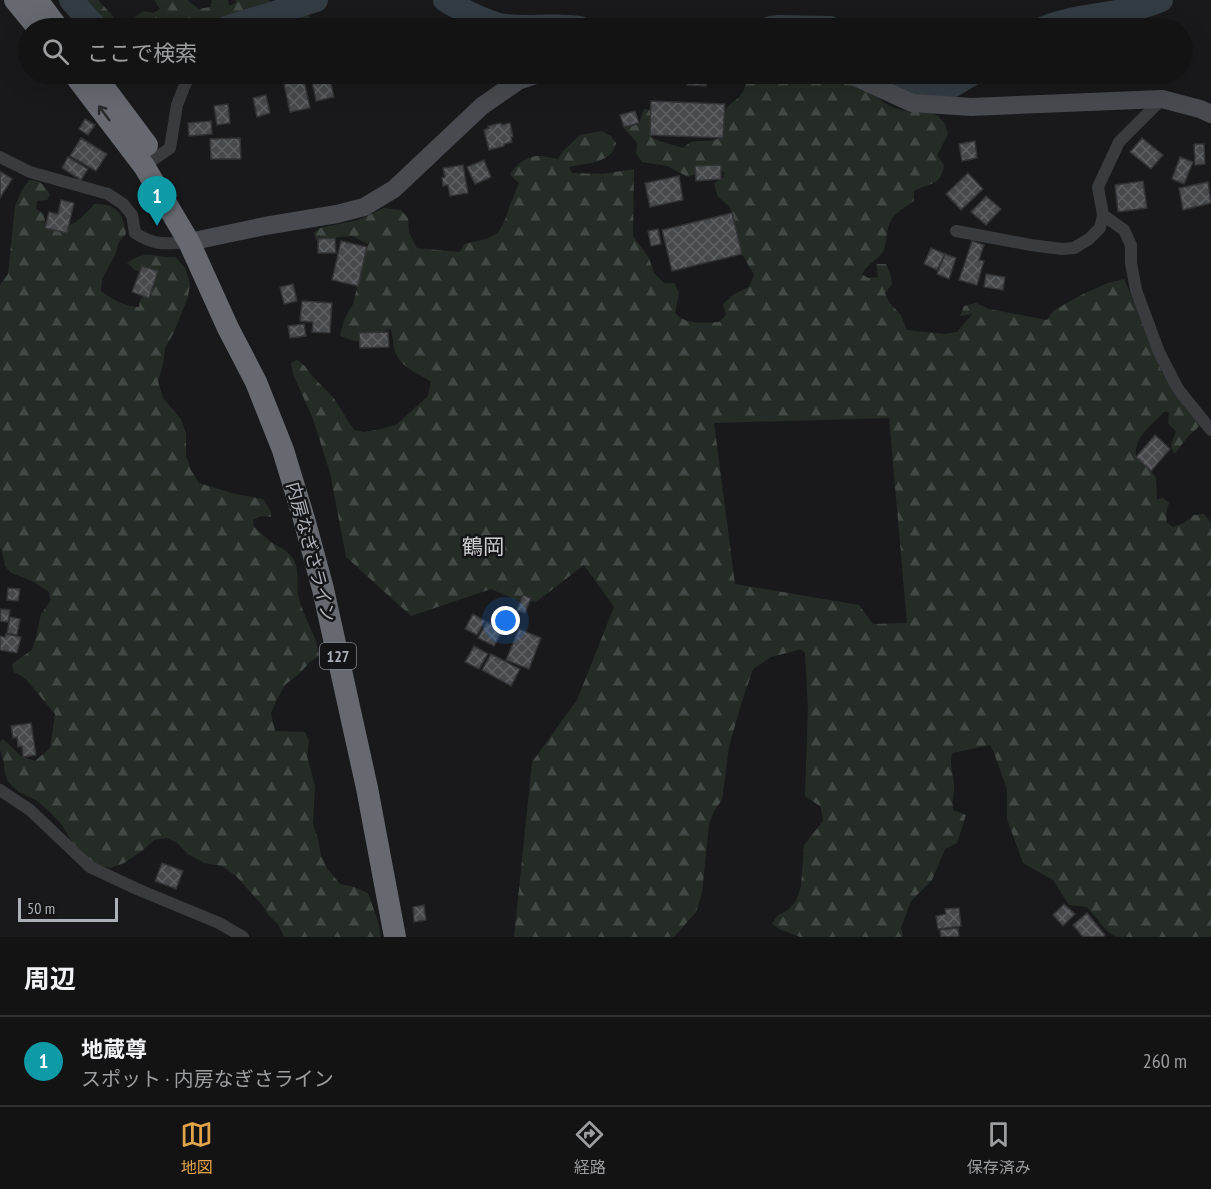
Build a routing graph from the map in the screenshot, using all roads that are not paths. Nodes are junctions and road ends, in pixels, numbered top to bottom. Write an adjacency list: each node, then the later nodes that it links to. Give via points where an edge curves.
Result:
1 (15, 0): 3 (highway)
2 (37, 0): 4 (highway)
3 (30, 18)
4 (50, 18)
5 (83, 84): 13 (highway, 内房なぎさライン / 127, one-way to 5)
6 (100, 84): 13 (highway, 内房なぎさライン / 127)
7 (185, 84): 13 (street, via 170,148)
8 (514, 84): 16 (street, via 482,106 394,189 364,207)
9 (872, 84): 10 (street, via 915,103 971,107)
10 (1162, 99): 11 (street); 14 (street, via 1119,142 1098,187)
11 (1211, 114)
12 (0, 157): 16 (street, via 30,172 108,194 123,204 132,215 135,233 147,241)
13 (150, 162): 16 (highway, 内房なぎさライン / 127)
14 (1103, 214): 15 (street, via 1100,228 1074,248 1031,245); 17 (street, via 1124,230 1131,245 1136,290 1159,352 1178,389)
15 (956, 231)
16 (196, 241): 20 (highway, 内房なぎさライン / 127, via 228,328 256,382 283,450 304,519 367,788)
17 (1211, 430)
18 (0, 790): 19 (street, via 30,810 90,867)
19 (243, 937)
20 (395, 937)

